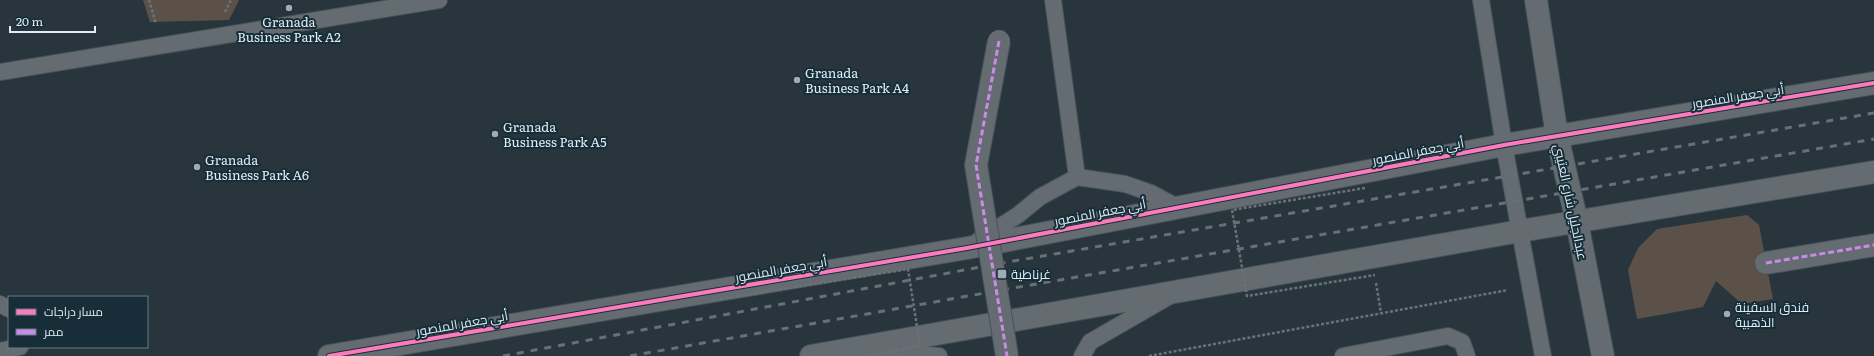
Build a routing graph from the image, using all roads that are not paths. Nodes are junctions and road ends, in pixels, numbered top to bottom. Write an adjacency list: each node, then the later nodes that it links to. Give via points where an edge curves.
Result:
1 (439, 0): 6 (lane)
2 (1053, 0): 11 (lane)
3 (1480, 0): 9 (lane)
4 (1536, 0): 8 (street, عبدالجليل شارع العتيبي)
5 (1000, 41): 25 (street, bridge, via 976,165)
6 (0, 72)
7 (1874, 83): 8 (street, أبي جعفر المنصور)
8 (1557, 136): 9 (street, أبي جعفر المنصور); 13 (street, عبدالجليل شارع العتيبي)
9 (1504, 145): 12 (street, أبي جعفر المنصور); 14 (lane)
10 (1874, 172): 13 (street)
11 (1077, 177): 12 (lane, via 1125,184 1151,193); 16 (lane, via 1040,197 1018,215)
12 (1179, 208): 16 (street, أبي جعفر المنصور)
13 (1577, 222): 14 (street); 30 (street, عبدالجليل شارع العتيبي)
14 (1520, 231): 18 (street); 29 (lane)
15 (1874, 245): 17 (street)
16 (967, 248): 22 (street, أبي جعفر المنصور)
17 (1766, 263)
18 (1177, 292): 21 (street); 26 (lane, via 1090,342)
19 (15, 348): 20 (lane)
20 (0, 351)
21 (862, 352): 23 (street); 24 (lane)
22 (328, 356)
23 (811, 356)
24 (939, 356)
25 (1007, 356)
26 (1082, 356)
27 (1343, 356): 28 (lane, via 1448,336 1462,342)
28 (1468, 356)
29 (1543, 356)
30 (1603, 356)

